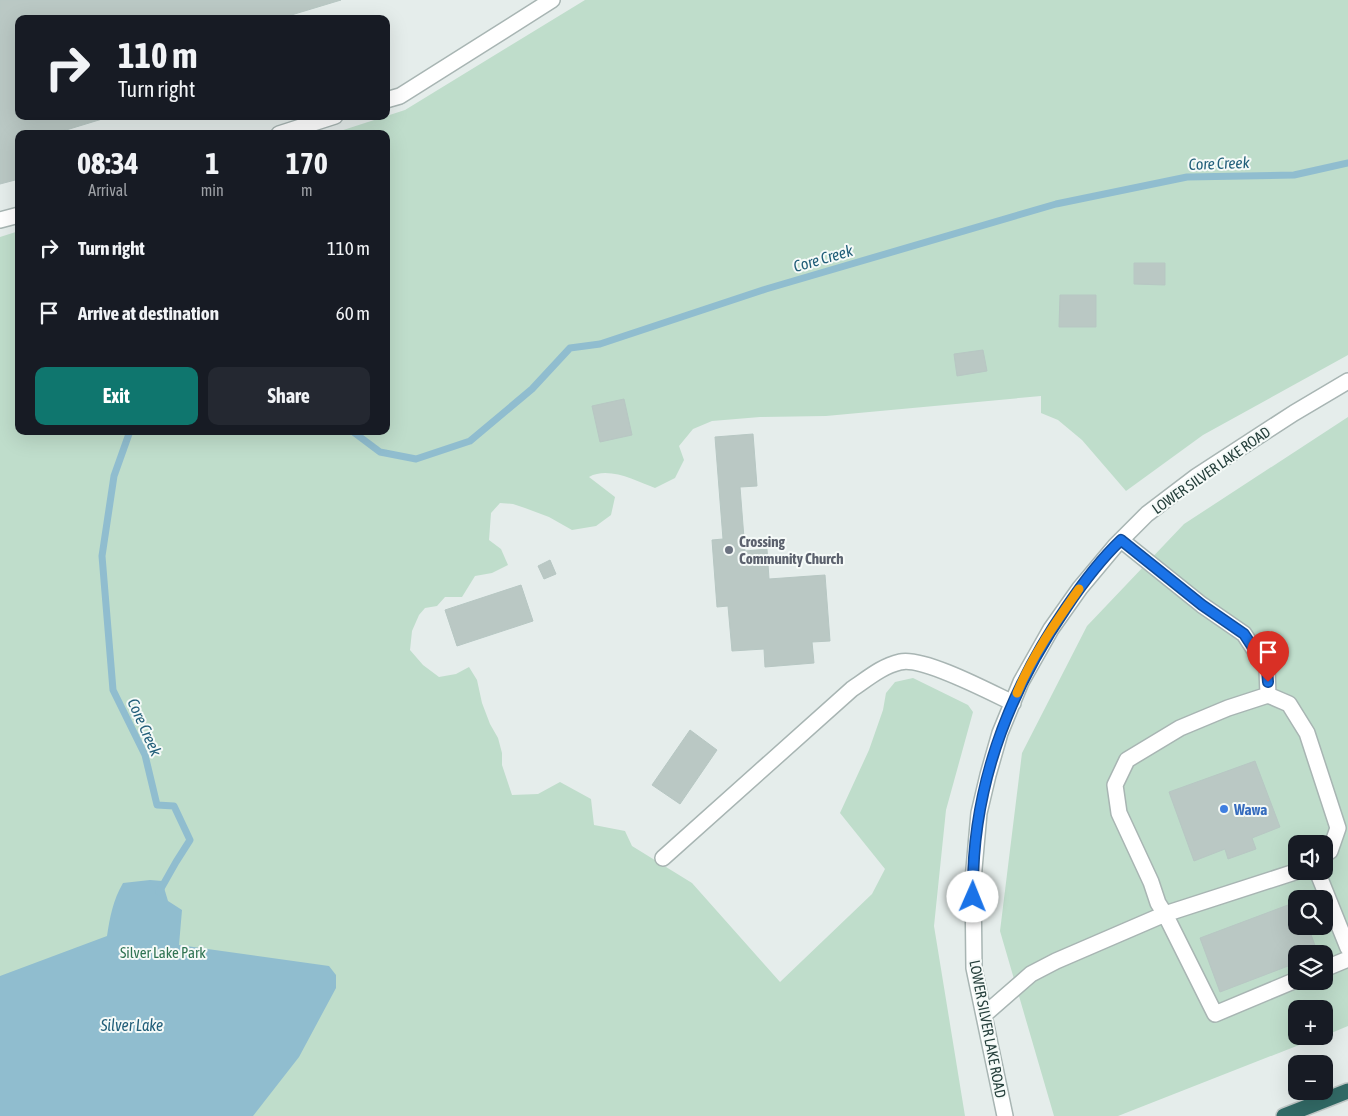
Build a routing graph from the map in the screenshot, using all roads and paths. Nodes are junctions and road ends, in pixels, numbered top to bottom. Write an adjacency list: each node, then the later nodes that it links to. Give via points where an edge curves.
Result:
1 (552, 0): 2 (street, via 400,96)
2 (390, 99)
3 (323, 120): 4 (street)
4 (291, 130)
5 (15, 216): 6 (street)
6 (0, 220)
7 (1348, 381): 8 (street, LOWER SILVER LAKE ROAD, via 1197,476 1147,514)
8 (1121, 540): 9 (street, via 1244,634 1267,669); 10 (street, LOWER SILVER LAKE ROAD, via 1080,588 1051,629)
9 (1268, 695): 11 (street, via 1289,704 1307,733 1338,828); 15 (street, via 1180,728 1127,760 1115,785 1119,813)
10 (1012, 703): 12 (street, via 937,669 900,661 852,689); 20 (street, LOWER SILVER LAKE ROAD, via 1000,732 979,813 973,880 974,968)
11 (1333, 842)
12 (663, 858)
13 (1288, 874): 15 (street)
14 (1321, 880): 16 (street)
15 (1165, 914): 19 (street, via 1215,1014); 20 (street, via 1030,974)
16 (1348, 948)
17 (1348, 959): 18 (street)
18 (1333, 965)
19 (1288, 983)
20 (984, 1015): 22 (street, LOWER SILVER LAKE ROAD)
21 (1348, 1091): 23 (highway)
22 (1005, 1116)
23 (1284, 1116)

